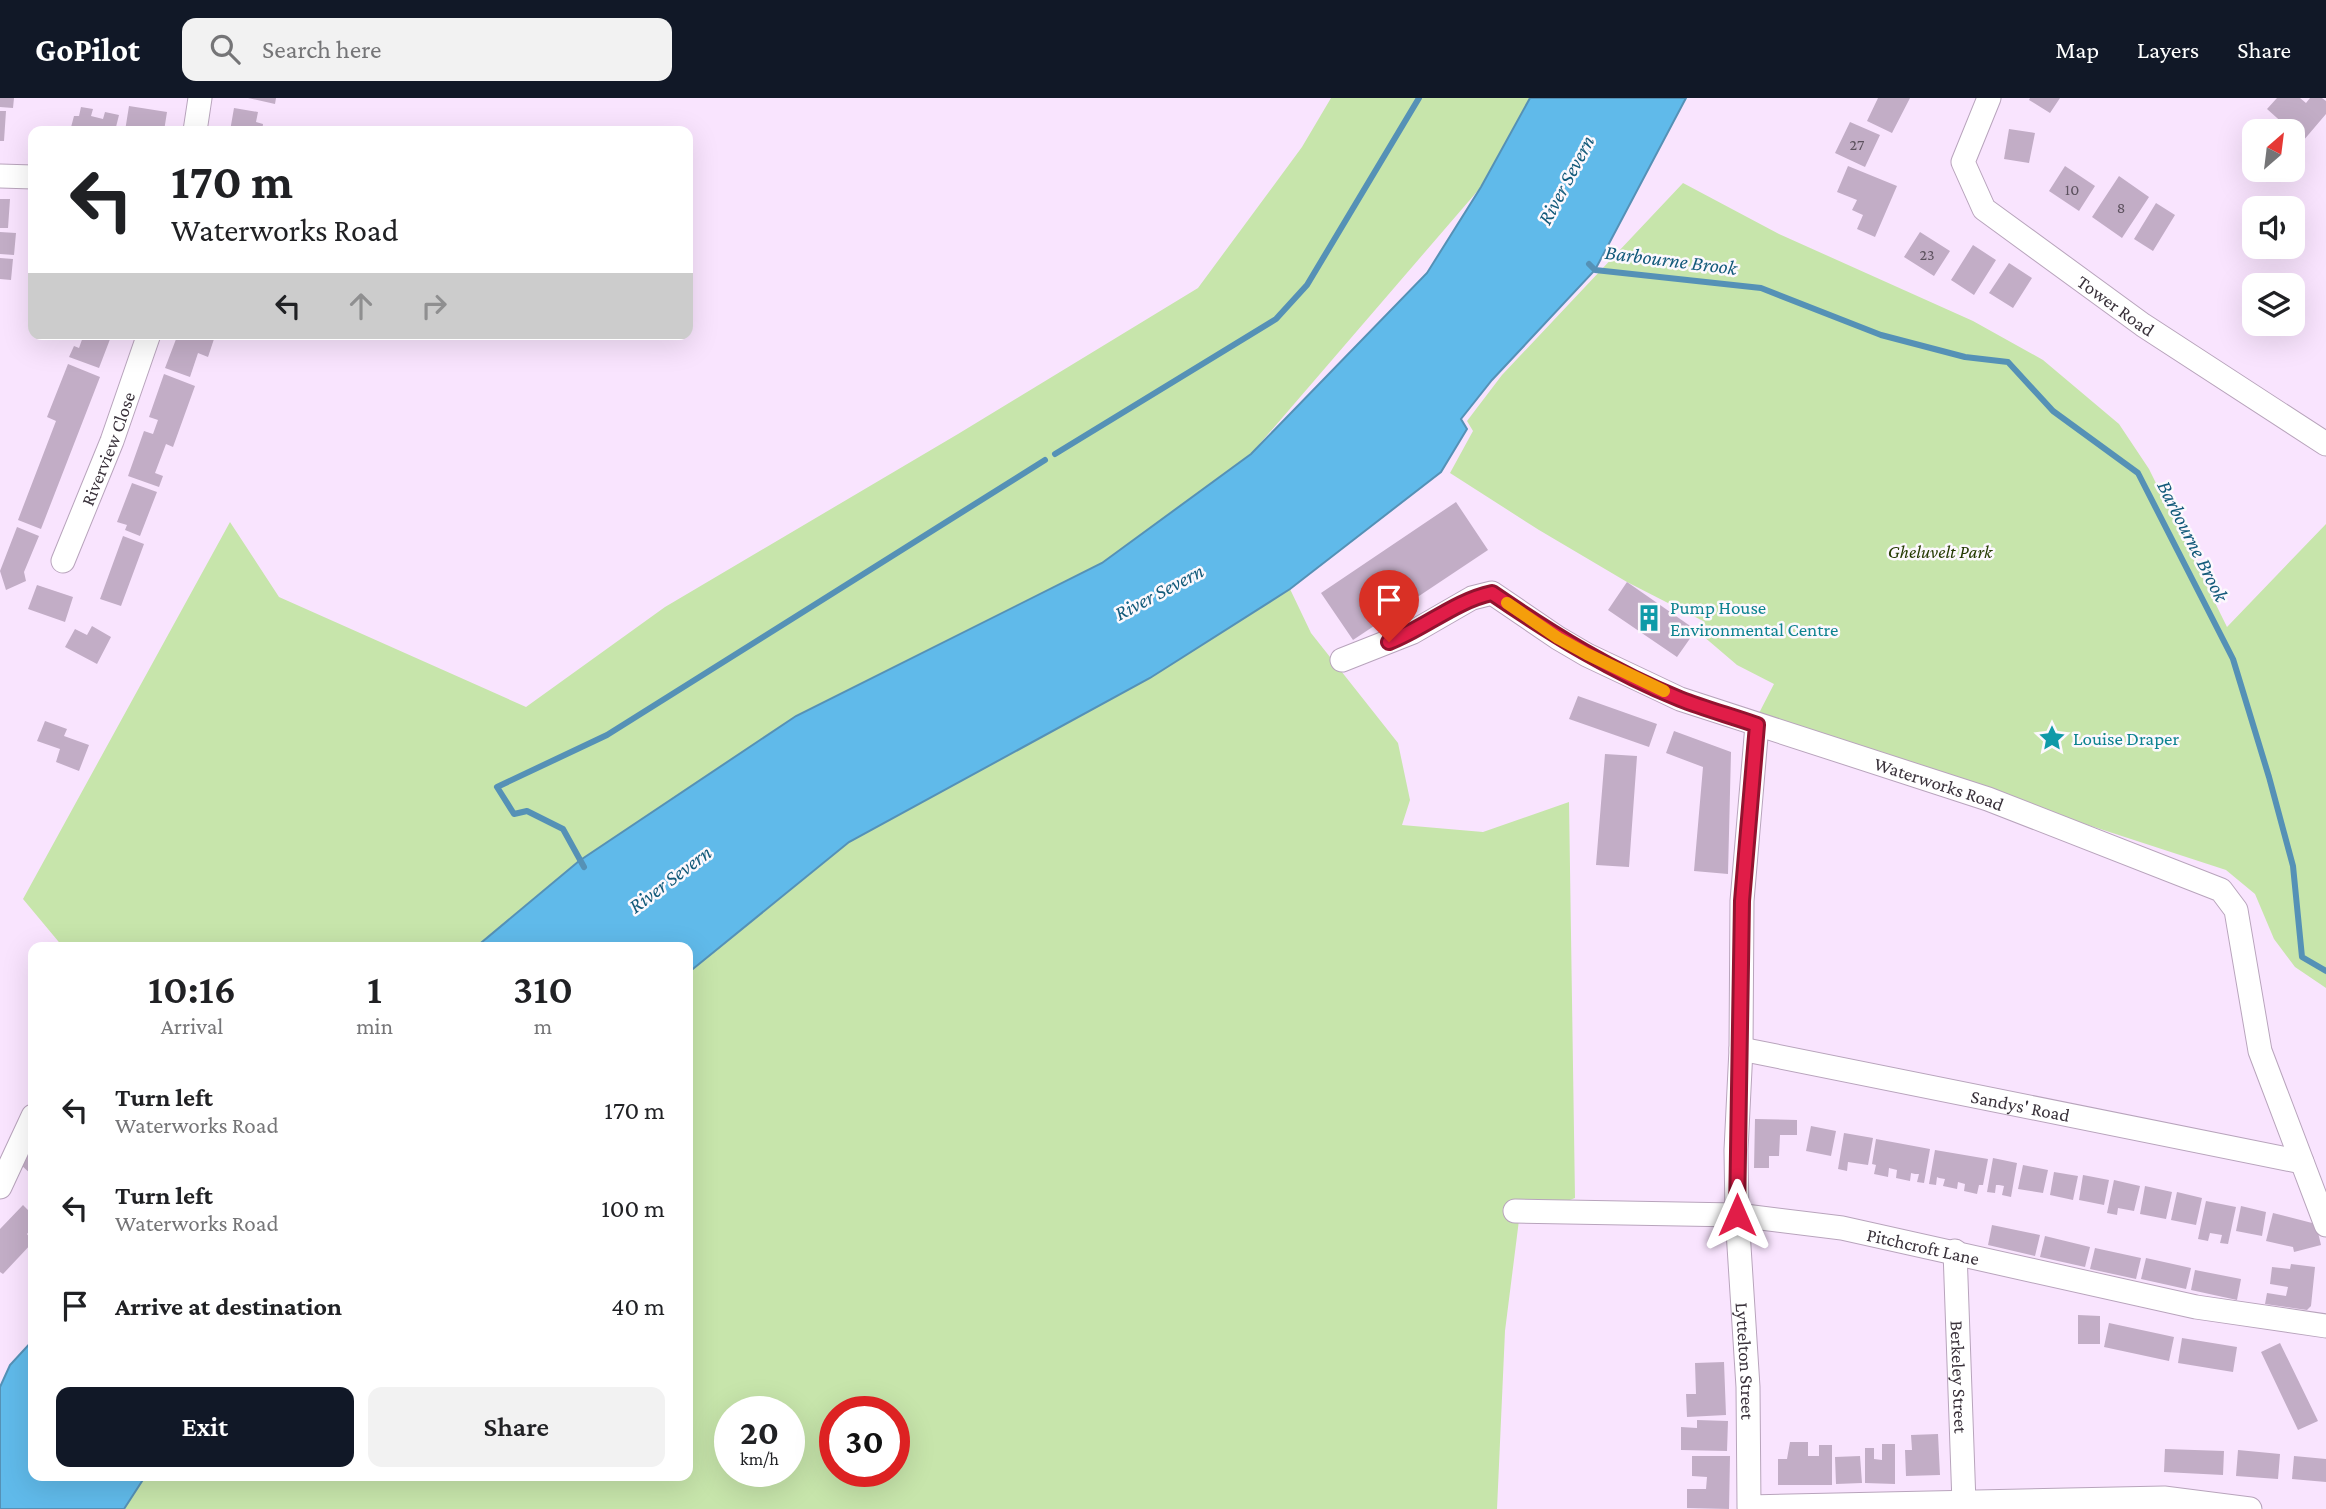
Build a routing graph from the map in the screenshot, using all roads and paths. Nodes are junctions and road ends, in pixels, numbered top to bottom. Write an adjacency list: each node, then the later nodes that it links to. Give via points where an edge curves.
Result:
1 (200, 98): 3 (street)
2 (1989, 98): 7 (street, Tower Road, via 1963,162 1984,209 2143,325)
3 (196, 126)
4 (0, 177): 5 (street)
5 (28, 177)
6 (147, 340): 8 (street, Riverview Close)
7 (2326, 444)
8 (64, 561)
9 (1342, 660): 10 (street, Waterworks Road, via 1413,632 1472,598 1492,593 1587,654 1681,699)
10 (1757, 725): 11 (street, Lyttelton Street, via 1742,901); 13 (street, Waterworks Road, via 1988,799 2221,890 2236,910 2260,1051)
11 (1741, 1049): 13 (street, Sandys' Road); 16 (street, Lyttelton Street)
12 (28, 1127): 14 (street)
13 (2302, 1162): 17 (street, Waterworks Road)
14 (0, 1187)
15 (1515, 1211): 16 (street, Pitchcroft Lane)
16 (1737, 1215): 18 (street, Pitchcroft Lane, via 1842,1228); 22 (street, Lyttelton Street, via 1748,1387)
17 (2326, 1225)
18 (1955, 1251): 19 (street, Pitchcroft Lane, via 2196,1307); 20 (street, Berkeley Street)
19 (2326, 1326)
20 (1964, 1503): 21 (street); 22 (street)
21 (2163, 1503): 23 (street)
22 (1749, 1507)
23 (2250, 1509)

